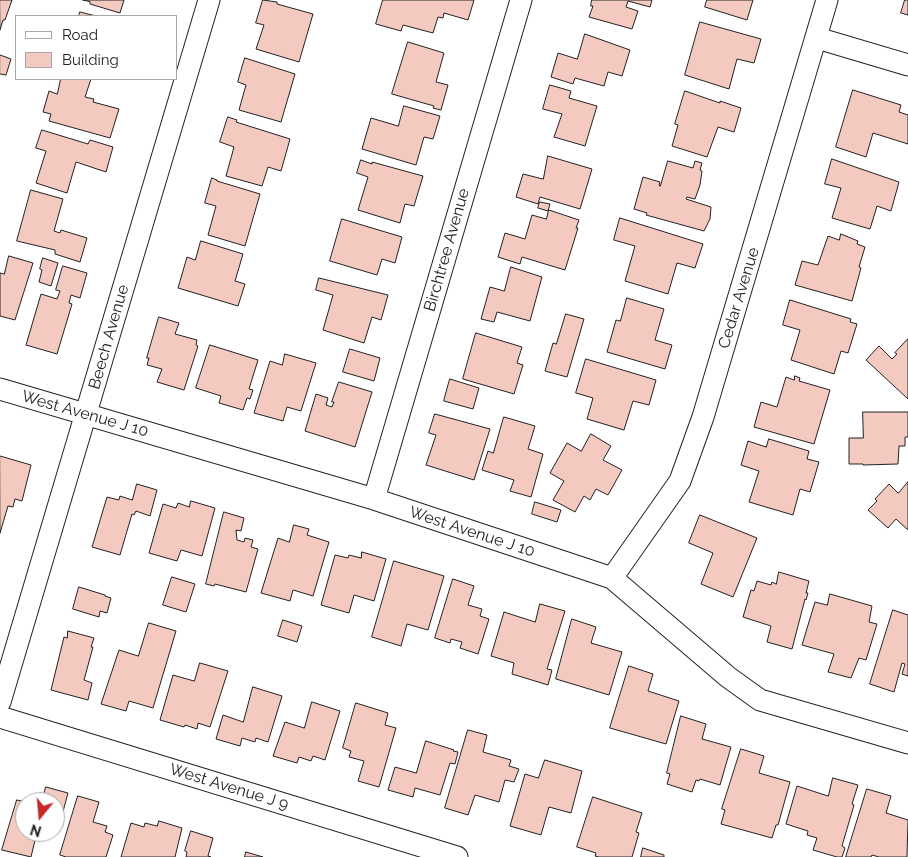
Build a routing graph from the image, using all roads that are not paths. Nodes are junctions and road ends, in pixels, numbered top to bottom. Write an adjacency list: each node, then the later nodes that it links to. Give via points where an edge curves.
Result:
1 (209, 0): 7 (street, Beech Avenue)
2 (521, 0): 8 (street, Birchtree Avenue)
3 (827, 0): 4 (street, Cedar Avenue)
4 (817, 38): 5 (street); 9 (street, Cedar Avenue, via 703,417 680,481)
5 (908, 65)
6 (0, 389): 7 (street, West Avenue J 10)
7 (86, 414): 8 (street, West Avenue J 10); 10 (street, Beech Avenue)
8 (374, 500): 9 (street, West Avenue J 10)
9 (612, 578): 12 (street, West Avenue J 10, via 728,677 760,700)
10 (0, 702)
11 (0, 717): 13 (street, West Avenue J 9)
12 (908, 744)
13 (457, 857)

